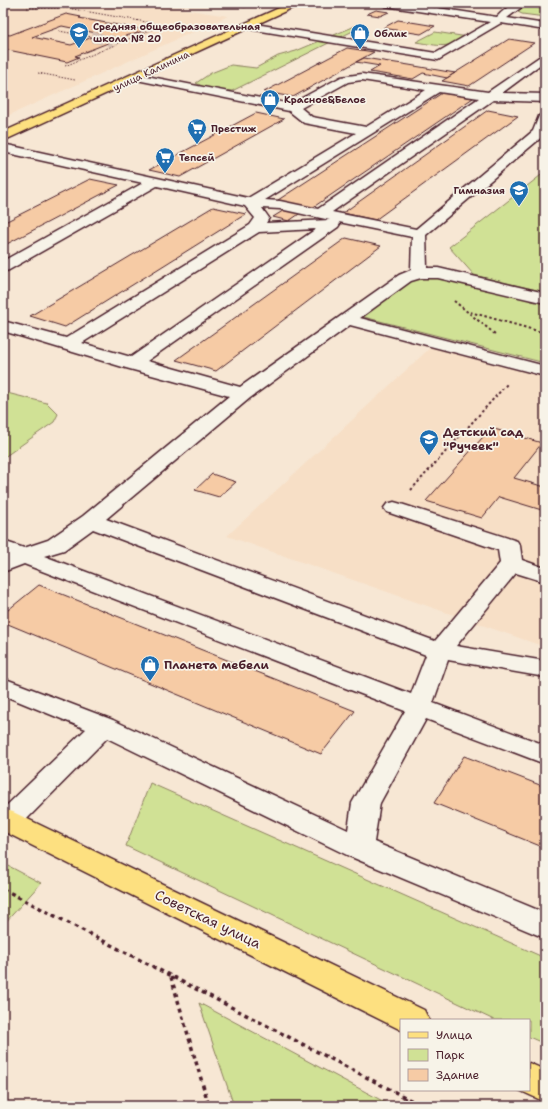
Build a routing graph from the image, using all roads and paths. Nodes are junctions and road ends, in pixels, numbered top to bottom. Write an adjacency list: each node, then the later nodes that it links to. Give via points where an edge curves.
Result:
1 (6, 3): 7 (street)
2 (298, 3): 12 (main road, улица Калинина)
3 (385, 3): 11 (street)
4 (522, 3): 10 (street)
5 (532, 3): 6 (street)
6 (545, 5)
7 (3, 6)
8 (26, 8): 17 (path, via 67,8 163,25)
9 (493, 9): 10 (street)
10 (508, 11): 11 (street)
11 (500, 20): 12 (street, via 438,57); 13 (street)
12 (249, 26): 21 (main road, улица Калинина)
13 (545, 27)
14 (59, 31): 15 (path)
15 (92, 37)
16 (113, 41): 17 (path)
17 (122, 43): 19 (path)
18 (545, 56): 24 (street)
19 (65, 66)
20 (38, 74): 22 (path)
21 (136, 77): 26 (street); 29 (main road, улица Калинина)
22 (80, 82)
23 (437, 88): 24 (street); 26 (street, via 362,77 350,78); 28 (street)
24 (490, 96): 25 (street); 33 (street)
25 (545, 98)
26 (293, 108): 28 (street, via 308,120)
27 (545, 116): 35 (street, via 539,133)
28 (368, 131): 32 (street)
29 (3, 137)
30 (3, 148): 31 (street)
31 (154, 182): 32 (street); 36 (street)
32 (250, 203): 33 (street, via 280,205); 34 (street, via 262,218)
33 (327, 218): 34 (street); 35 (street); 45 (street)
34 (256, 228): 44 (street)
35 (419, 238): 37 (street)
36 (3, 267)
37 (419, 273): 38 (street, via 438,273); 39 (path); 40 (street, via 405,278)
38 (545, 298)
39 (468, 312): 42 (path); 43 (path)
40 (346, 319): 46 (street); 48 (street)
41 (3, 326): 44 (street)
42 (545, 333)
43 (498, 336)
44 (69, 344): 45 (street)
45 (132, 364): 48 (street)
46 (524, 366): 47 (street); 49 (path)
47 (545, 372)
48 (243, 394): 50 (street)
49 (394, 508): 52 (street, via 509,546)
50 (91, 522): 51 (street, via 56,545); 54 (street)
51 (9, 556): 57 (street)
52 (511, 564): 53 (street); 54 (street)
53 (545, 575)
54 (439, 651): 55 (street); 57 (street)
55 (545, 669)
56 (3, 686): 58 (street)
57 (420, 708): 59 (street); 61 (street, via 366,803)
58 (104, 726): 60 (street); 61 (street)
59 (545, 755)
60 (6, 820): 65 (main road, Советская улица)
61 (359, 848): 63 (street)
62 (3, 889): 64 (path)
63 (545, 926)
64 (171, 977): 70 (path); 71 (path)
65 (411, 1019)
66 (530, 1074): 68 (main road)
67 (530, 1078): 69 (main road)
68 (545, 1081)
69 (545, 1086)
70 (405, 1097): 72 (path); 73 (path)
71 (209, 1106)
72 (400, 1106)
73 (422, 1106)

